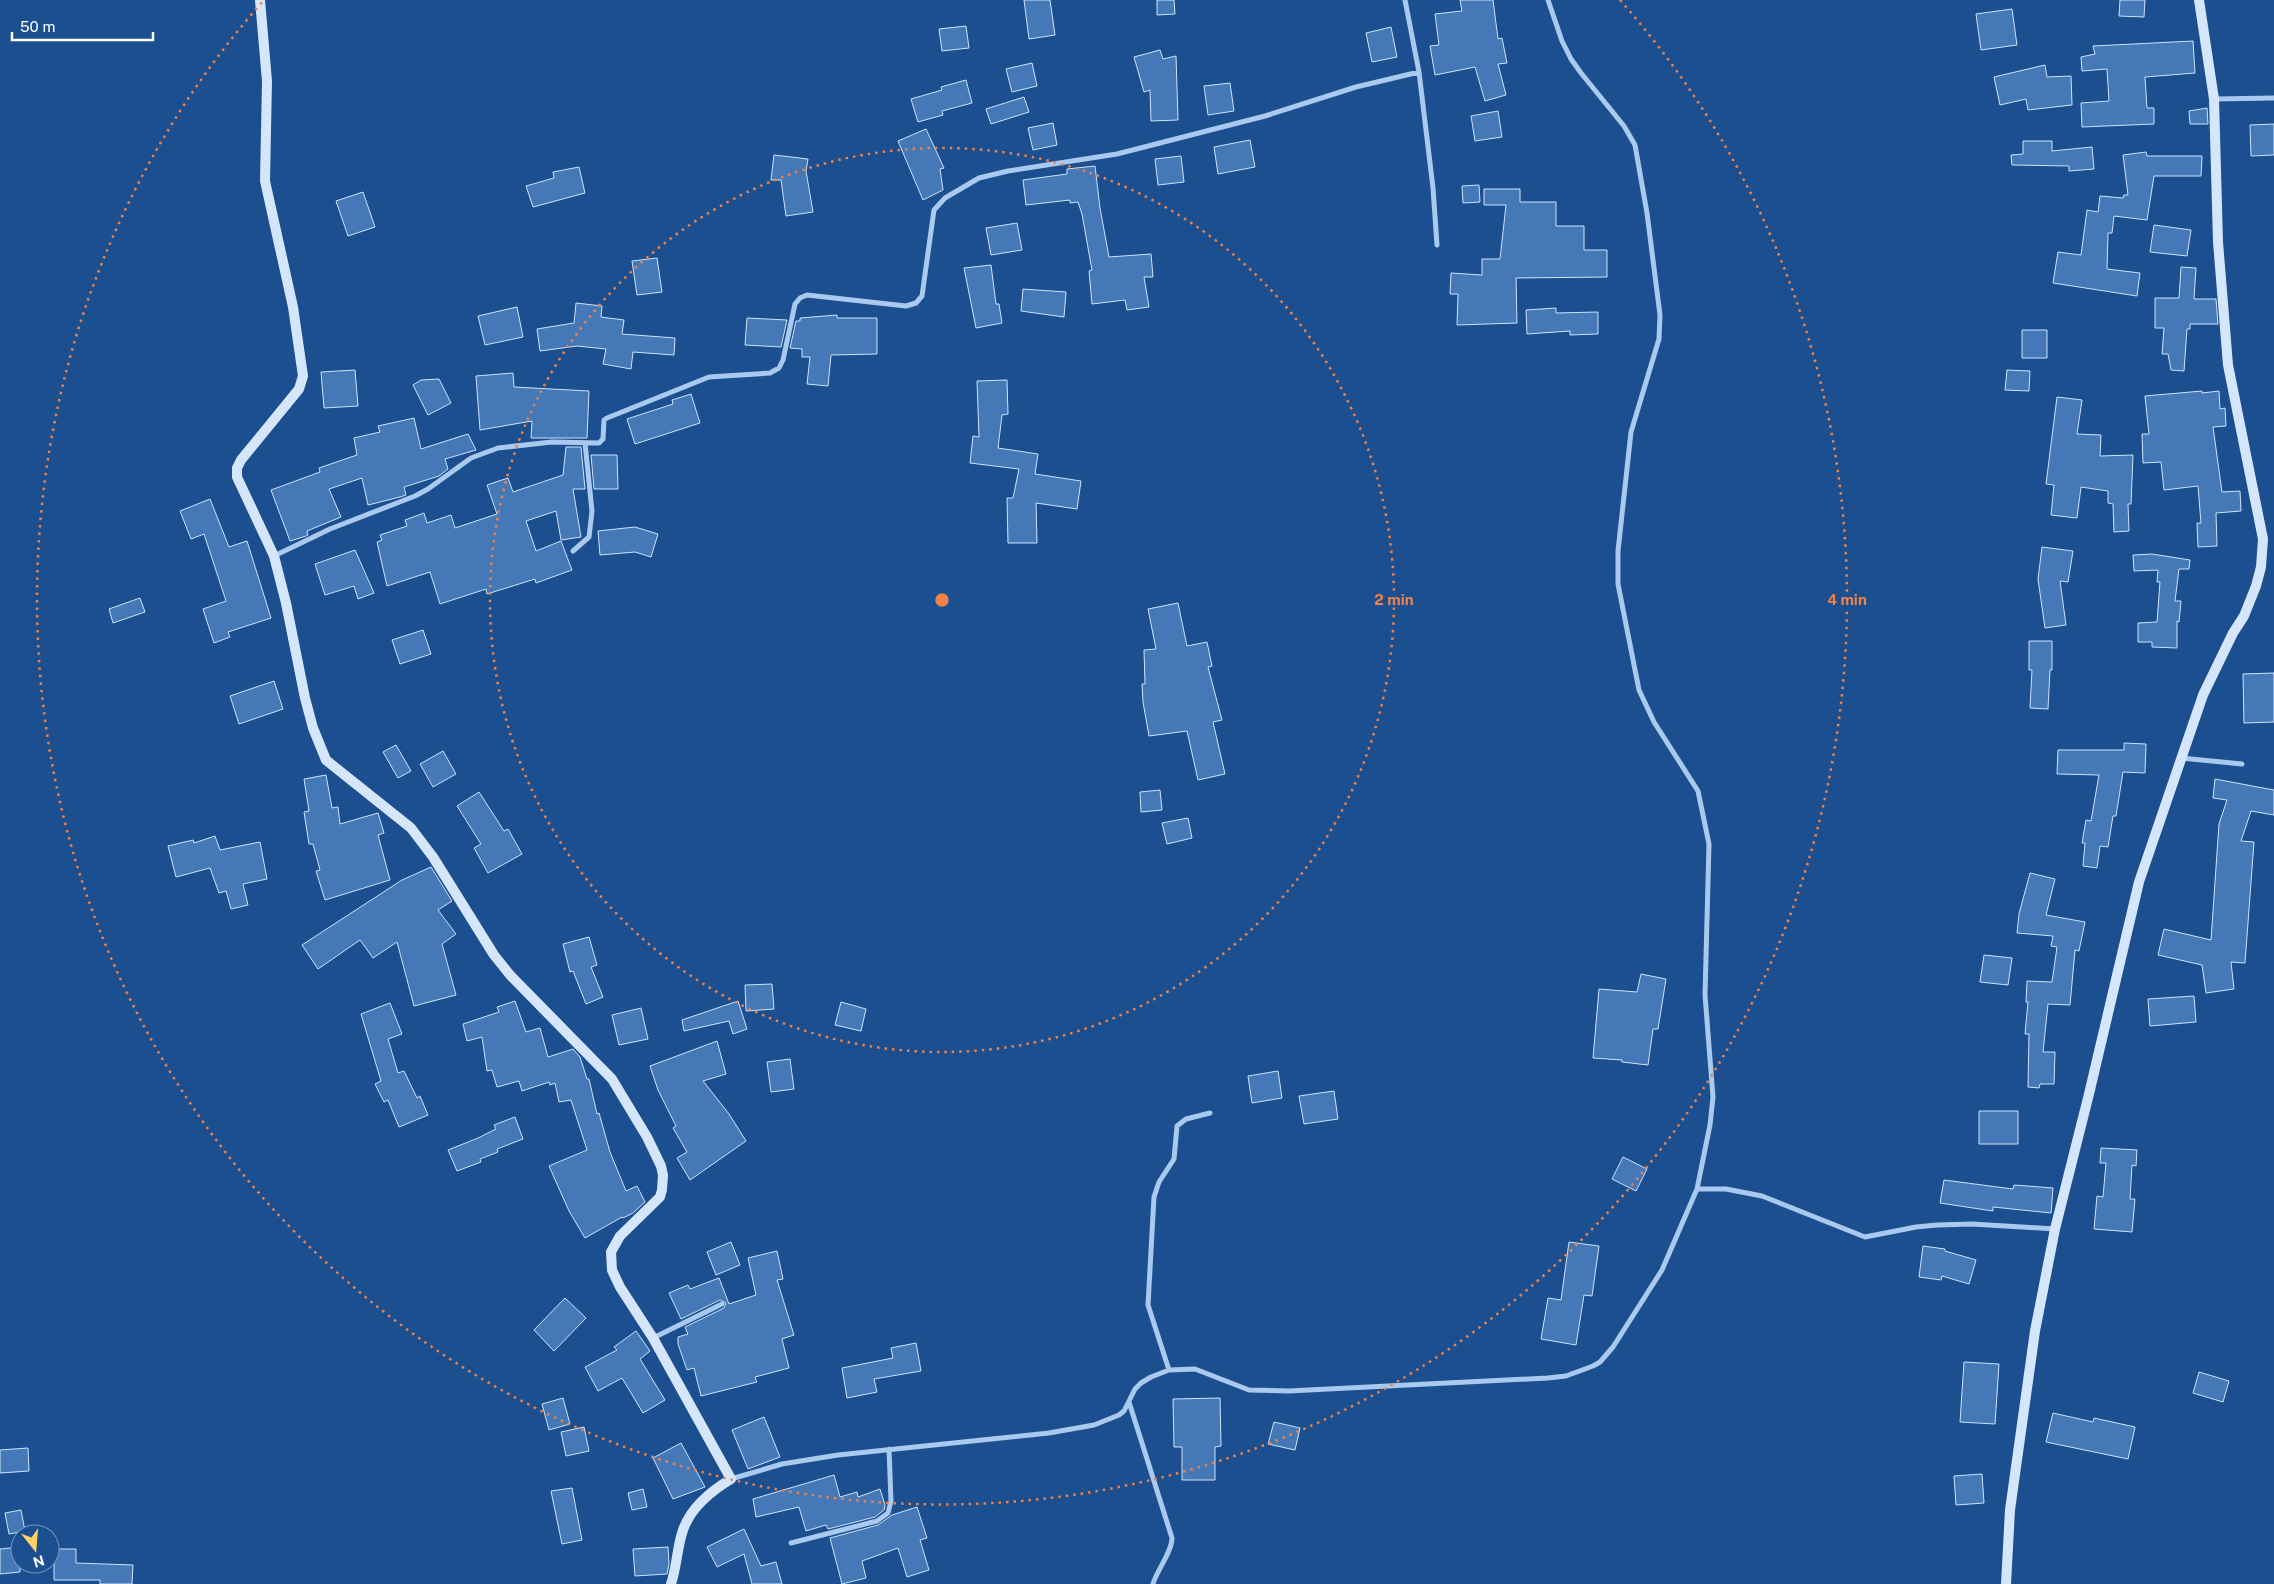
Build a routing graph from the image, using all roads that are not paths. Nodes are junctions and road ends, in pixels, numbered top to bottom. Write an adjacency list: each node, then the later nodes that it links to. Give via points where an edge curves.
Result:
1 (260, 0): 11 (street, via 266,72 266,181 293,307 303,376 299,389 241,460 237,472)
2 (1406, 0): 5 (street)
3 (1548, 0): 15 (street, via 1562,41 1580,74 1631,136 1648,213 1660,330 1631,432 1618,551 1618,584 1639,690 1654,722 1698,791 1710,844 1705,995 1713,1097)
4 (2199, 0): 7 (street)
5 (1419, 72): 8 (street, via 1433,188); 9 (street, via 1117,154 979,178 945,198 934,210 922,296 916,303 906,306 807,295 795,304 779,368 770,372 709,377 674,390 607,418 601,442)
6 (2274, 98): 7 (street)
7 (2214, 99): 12 (street, via 2218,242 2227,357 2263,548 2256,586 2203,695)
8 (1436, 245)
9 (585, 443): 10 (street, via 592,512 588,537); 11 (street, via 552,442 498,448 471,458 415,496 330,529)
10 (573, 551)
11 (274, 556): 18 (street, via 307,706 326,760 411,828 510,975 612,1078 661,1166 662,1190 654,1204 620,1236 610,1261 620,1287)
12 (2181, 758): 13 (street); 16 (street, via 2139,882)
13 (2242, 764)
14 (1210, 1113): 19 (street, via 1186,1119 1177,1126 1174,1159 1159,1182 1154,1197 1148,1305)
15 (1697, 1189): 16 (street, via 1755,1194 1865,1237 1937,1225); 19 (street, via 1662,1270 1613,1347 1600,1362 1576,1373 1548,1378 1290,1391 1249,1390 1195,1369)
16 (2055, 1229): 26 (street, via 2035,1331 2010,1510)
17 (722, 1304): 18 (street)
18 (653, 1338): 22 (street)
19 (1170, 1370): 20 (street, via 1141,1383)
20 (1129, 1402): 21 (street, via 1119,1416 1094,1426); 25 (street, via 1172,1538)
21 (889, 1449): 22 (street, via 800,1461); 23 (street, via 891,1501 888,1513 877,1521)
22 (731, 1480): 24 (street, via 704,1499 690,1515 682,1531)
23 (791, 1543)
24 (671, 1584)
25 (1153, 1584)
26 (2006, 1584)

